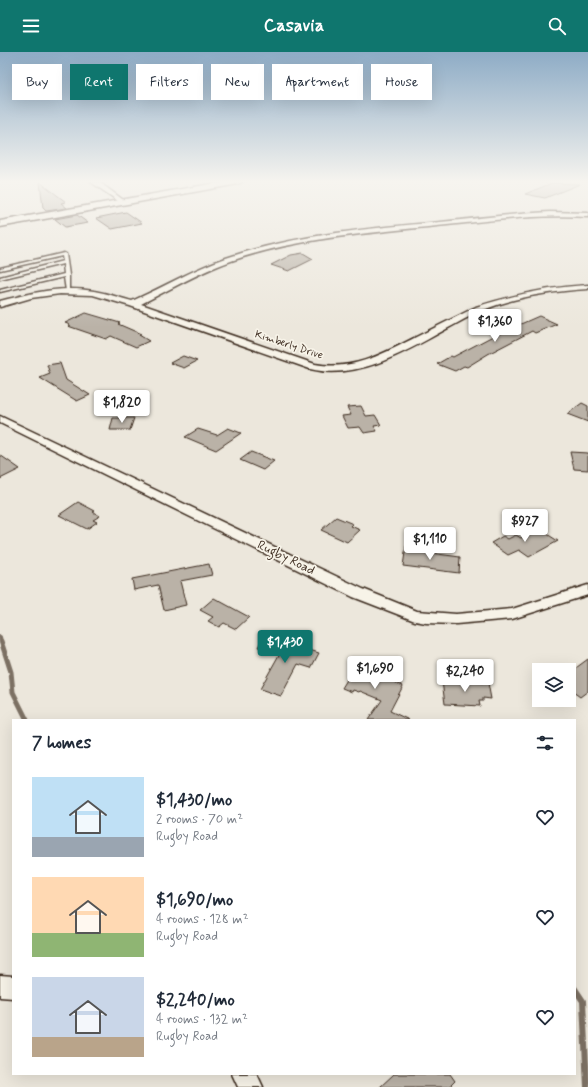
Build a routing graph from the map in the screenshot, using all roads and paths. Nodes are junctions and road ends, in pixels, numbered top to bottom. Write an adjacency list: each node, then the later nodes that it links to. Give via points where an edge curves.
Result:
1 (371, 230): 10 (street, via 294,241 240,255 178,280)
2 (65, 262): 3 (lane, via 64,254 59,254); 4 (lane); 5 (lane)
3 (0, 269)
4 (67, 275): 7 (lane); 8 (lane)
5 (0, 278)
6 (588, 287): 10 (street, Kimberly Drive, via 551,291 493,304 380,359 363,366 337,370 306,365)
7 (0, 291)
8 (68, 291): 9 (street, Kimberly Drive); 10 (street, Kimberly Drive, via 93,293)
9 (0, 304)
10 (134, 304)
11 (0, 419): 12 (street, Rugby Road, via 358,592 415,616 456,619 512,614)
12 (588, 590)
13 (0, 986): 14 (street)
14 (12, 987)
15 (245, 1075): 16 (street)
16 (251, 1087)

